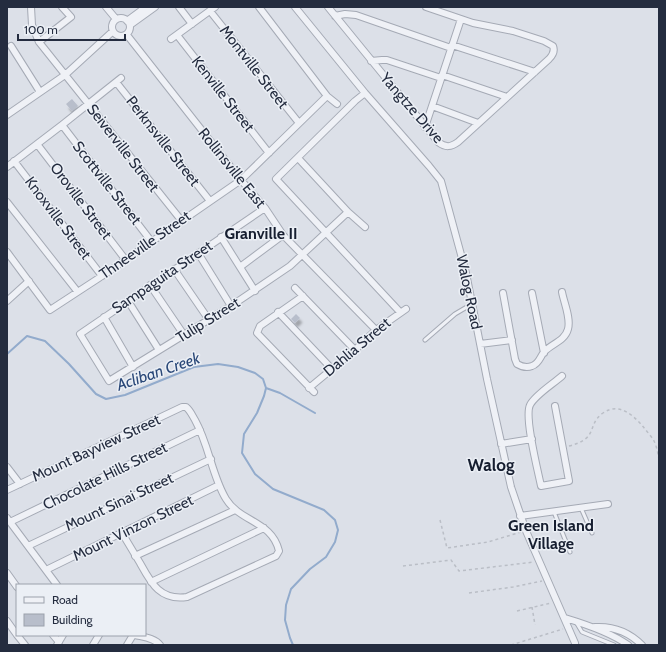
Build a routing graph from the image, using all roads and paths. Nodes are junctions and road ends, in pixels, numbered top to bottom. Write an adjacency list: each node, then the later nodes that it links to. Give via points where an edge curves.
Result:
1 (31, 7): 19 (street, Seiverville Street, via 32,25)
2 (62, 7): 19 (street, via 71,17)
3 (106, 7): 13 (street)
4 (146, 7): 15 (street)
5 (155, 7): 15 (street)
6 (179, 7): 16 (street)
7 (258, 7): 28 (street)
8 (295, 7): 27 (street, Walog Road)
9 (328, 7): 12 (street, Yangtze Drive)
10 (426, 7): 14 (street)
11 (212, 9): 16 (street); 34 (street, Montville Street)
12 (335, 16): 21 (street, via 356,15); 22 (street, Yangtze Drive)
13 (116, 19): 15 (street, via 121,18); 17 (street, via 111,25)
14 (461, 19): 21 (street); 23 (street, Yangtze Drive, via 513,31 553,46 552,56)
15 (129, 23): 18 (street, via 130,30)
16 (192, 24): 39 (street, Kenville Street, via 174,37)
17 (112, 32): 18 (street, via 119,37); 24 (street)
18 (126, 35): 43 (street, Rollinsville East)
19 (39, 42): 24 (street, Seiverville Street)
20 (11, 46): 26 (street)
21 (452, 46): 23 (street); 25 (street)
22 (371, 62): 25 (street, via 387,60); 37 (street, Yangtze Drive)
23 (535, 72): 29 (street, Yangtze Drive)
24 (65, 75): 26 (street); 30 (street, Seiverville Street)
25 (442, 76): 29 (street); 32 (street)
26 (40, 92): 33 (street)
27 (365, 93): 40 (street); 72 (street, Walog Road, via 441,181)
28 (327, 96): 31 (street); 34 (street, Thneeville Street)
29 (507, 97): 35 (street, Yangtze Drive)
30 (89, 104): 36 (street); 44 (street, Perknsville Street, via 118,80); 48 (street, Seiverville Street)
31 (337, 104)
32 (432, 106): 35 (street); 37 (street)
33 (8, 112)
34 (299, 123): 39 (street, Thneeville Street)
35 (478, 123): 37 (street, Yangtze Drive, via 458,142 449,146 438,142)
36 (62, 126): 38 (street); 53 (street, Scottville Street)
37 (425, 127)
38 (37, 144): 41 (street); 57 (street, Oroville Street)
39 (268, 153): 43 (street, Thneeville Street)
40 (298, 158): 47 (street); 50 (street, via 276,179)
41 (14, 161): 42 (street); 60 (street, Knoxville Street)
42 (7, 166)
43 (241, 180): 44 (street, Thneeville Street); 46 (street, Rollinsville East)
44 (210, 201): 48 (street, Thneeville Street)
45 (7, 202): 64 (street)
46 (264, 208): 51 (street, Rollinsville East); 52 (street, Sampaguita Street)
47 (348, 212): 49 (street); 50 (street, Tulip Street)
48 (181, 220): 53 (street, Thneeville Street)
49 (365, 227)
50 (326, 233): 56 (street, Tulip Street); 77 (street, Dahlia Street, via 403,310)
51 (283, 235): 56 (street, Rollinsville East); 58 (street)
52 (222, 237): 55 (street, Sampaguita Street); 58 (street)
53 (151, 241): 57 (street, Thneeville Street)
54 (7, 252): 61 (street)
55 (198, 253): 59 (street, Sampaguita Street); 73 (street)
56 (303, 255): 65 (street, Tulip Street); 77 (street, Rollinsville East)
57 (125, 259): 60 (street, Thneeville Street)
58 (240, 267): 65 (street)
59 (174, 269): 62 (street, Sampaguita Street); 76 (street)
60 (102, 276): 64 (street, Thneeville Street)
61 (29, 281): 64 (street, Thneeville Street, via 50,310); 70 (street)
62 (150, 286): 71 (street, Sampaguita Street); 78 (street)
63 (295, 288): 69 (street)
64 (77, 291)
65 (255, 291): 73 (street, Tulip Street)
66 (562, 292): 84 (street, via 568,331)
67 (503, 293): 80 (street)
68 (532, 293): 84 (street)
69 (303, 296): 74 (street); 83 (street)
70 (7, 301)
71 (128, 301): 75 (street, Sampaguita Street); 82 (street)
72 (472, 304): 79 (lane, via 455,314); 81 (street, Walog Road)
73 (231, 306): 76 (street, Tulip Street)
74 (278, 312): 86 (street); 86 (street, Dahlia Street, via 260,326 259,335 312,390)
75 (104, 317): 85 (street); 88 (street, Sampaguita Street, via 80,334)
76 (209, 320): 78 (street, Tulip Street)
77 (376, 330): 83 (street, Dahlia Street)
78 (184, 335): 82 (street, Tulip Street)
79 (425, 340)
80 (512, 340): 81 (street); 84 (street, via 515,359 521,366 536,364)
81 (480, 344): 92 (street, Walog Road)
82 (159, 350): 85 (street, Tulip Street)
83 (355, 350): 86 (street, Dahlia Street)
84 (544, 353)
85 (134, 367): 88 (street, Tulip Street)
86 (332, 369)
87 (562, 376): 91 (street, via 533,400 530,406 528,412)
88 (110, 381)
89 (555, 406): 93 (street)
90 (200, 430): 94 (street); 97 (street, Mount Bayview Street, via 189,410 182,407); 105 (street, Chocolate Hills Street)
91 (532, 439): 92 (street); 93 (street, via 542,486 569,481)
92 (501, 444): 104 (street, Walog Road)
93 (563, 447): 95 (path, via 584,441 602,414 618,410 632,414 651,436)
94 (211, 459): 98 (street); 111 (street, Mount Sinai Street)
95 (659, 460)
96 (7, 467): 97 (street)
97 (20, 484): 99 (street, Mount Bayview Street)
98 (220, 485): 102 (street, via 226,500); 109 (street, Mount Vinzon Street)
99 (7, 490)
100 (608, 504): 101 (street)
101 (581, 508): 103 (street); 110 (lane)
102 (235, 510): 107 (street); 113 (street)
103 (554, 512): 104 (street); 112 (lane)
104 (520, 516): 108 (street, Walog Road)
105 (8, 520): 111 (street)
106 (440, 520): 108 (path, via 447,548 488,542)
107 (264, 528): 119 (street); 119 (street, via 278,549 276,556 187,597 168,595 158,590)
108 (526, 531): 114 (street, Walog Road)
109 (122, 533): 113 (street); 116 (street, Mount Vinzon Street)
110 (592, 533)
111 (28, 546): 116 (street)
112 (570, 552)
113 (135, 556): 119 (street)
114 (538, 561): 115 (path, via 458,571 451,560); 118 (street, Walog Road)
115 (403, 566)
116 (46, 570): 120 (street)
117 (7, 573): 121 (street)
118 (547, 579): 122 (path); 123 (street, Walog Road)
119 (151, 582)
120 (56, 584)
121 (16, 586)
122 (469, 593)
123 (557, 601): 124 (path); 126 (street, Walog Road)
124 (532, 607): 125 (path); 129 (path)
125 (517, 611)
126 (565, 618): 128 (street); 130 (street, Walog Road)
127 (7, 621): 132 (street)
128 (575, 621): 131 (street); 143 (lane, via 582,632)
129 (535, 625)
130 (569, 627): 137 (street, Walog Road); 142 (path)
131 (595, 627): 144 (street); 145 (street, via 616,629 630,635)
132 (16, 634)
133 (18, 636): 138 (street)
134 (98, 636): 139 (street)
135 (133, 636): 140 (street)
136 (137, 636): 141 (street, via 158,642)
137 (575, 643)
138 (25, 645)
139 (93, 645)
140 (127, 645)
141 (160, 645)
142 (511, 645)
143 (614, 645)
144 (628, 645)
145 (642, 645)

